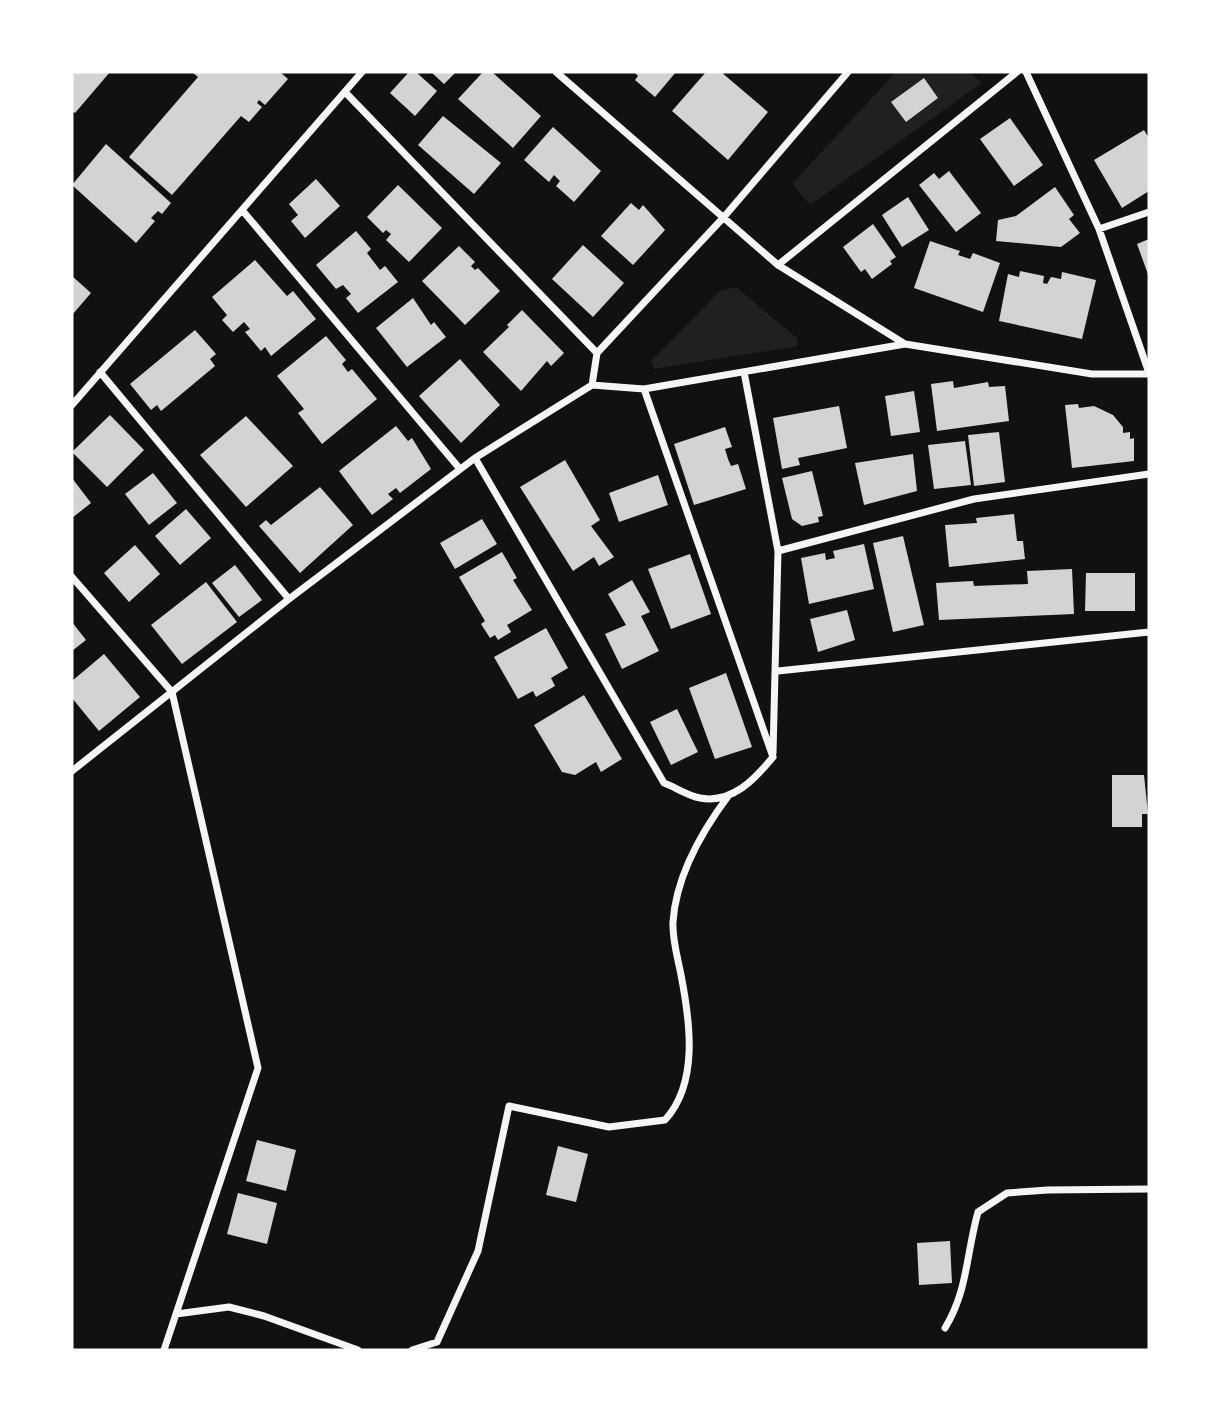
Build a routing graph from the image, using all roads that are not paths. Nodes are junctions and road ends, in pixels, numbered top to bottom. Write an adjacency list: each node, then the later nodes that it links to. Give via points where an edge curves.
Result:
1 (362, 72): 6 (street)
2 (556, 72): 9 (street)
3 (848, 72): 9 (street)
4 (1017, 72): 11 (street)
5 (1026, 72): 10 (street)
6 (345, 92): 7 (street); 13 (street)
7 (242, 210): 14 (street); 21 (street)
8 (1149, 212): 10 (street)
9 (723, 218): 11 (street); 13 (street)
10 (1099, 229): 16 (street)
11 (778, 265): 12 (street)
12 (905, 344): 15 (street); 16 (street, via 1092,374)
13 (597, 353): 17 (street)
14 (100, 372): 19 (street); 25 (street)
15 (744, 372): 18 (street); 23 (street)
16 (1149, 374)
17 (592, 385): 18 (street); 20 (street)
18 (644, 389): 29 (street)
19 (72, 405)
20 (475, 458): 21 (street); 31 (street, via 664,783 701,798)
21 (460, 469): 25 (street)
22 (1149, 474): 23 (street, via 974,499)
23 (778, 551): 27 (street)
24 (72, 577): 28 (street)
25 (289, 598): 28 (street)
26 (1149, 632): 27 (street)
27 (778, 671): 29 (street)
28 (172, 692): 30 (street); 33 (street, via 258,1068)
29 (773, 757): 31 (street, via 753,781)
30 (72, 771)
31 (729, 795): 37 (street, via 698,840 673,922 689,1052 684,1087 674,1111 665,1120 609,1127 509,1106 478,1251 437,1342)
32 (1149, 1189): 34 (street, via 1007,1194 978,1212 964,1288)
33 (176, 1314): 35 (street); 36 (street, via 229,1307)
34 (945, 1328)
35 (164, 1350)
36 (358, 1350)
37 (411, 1350)

